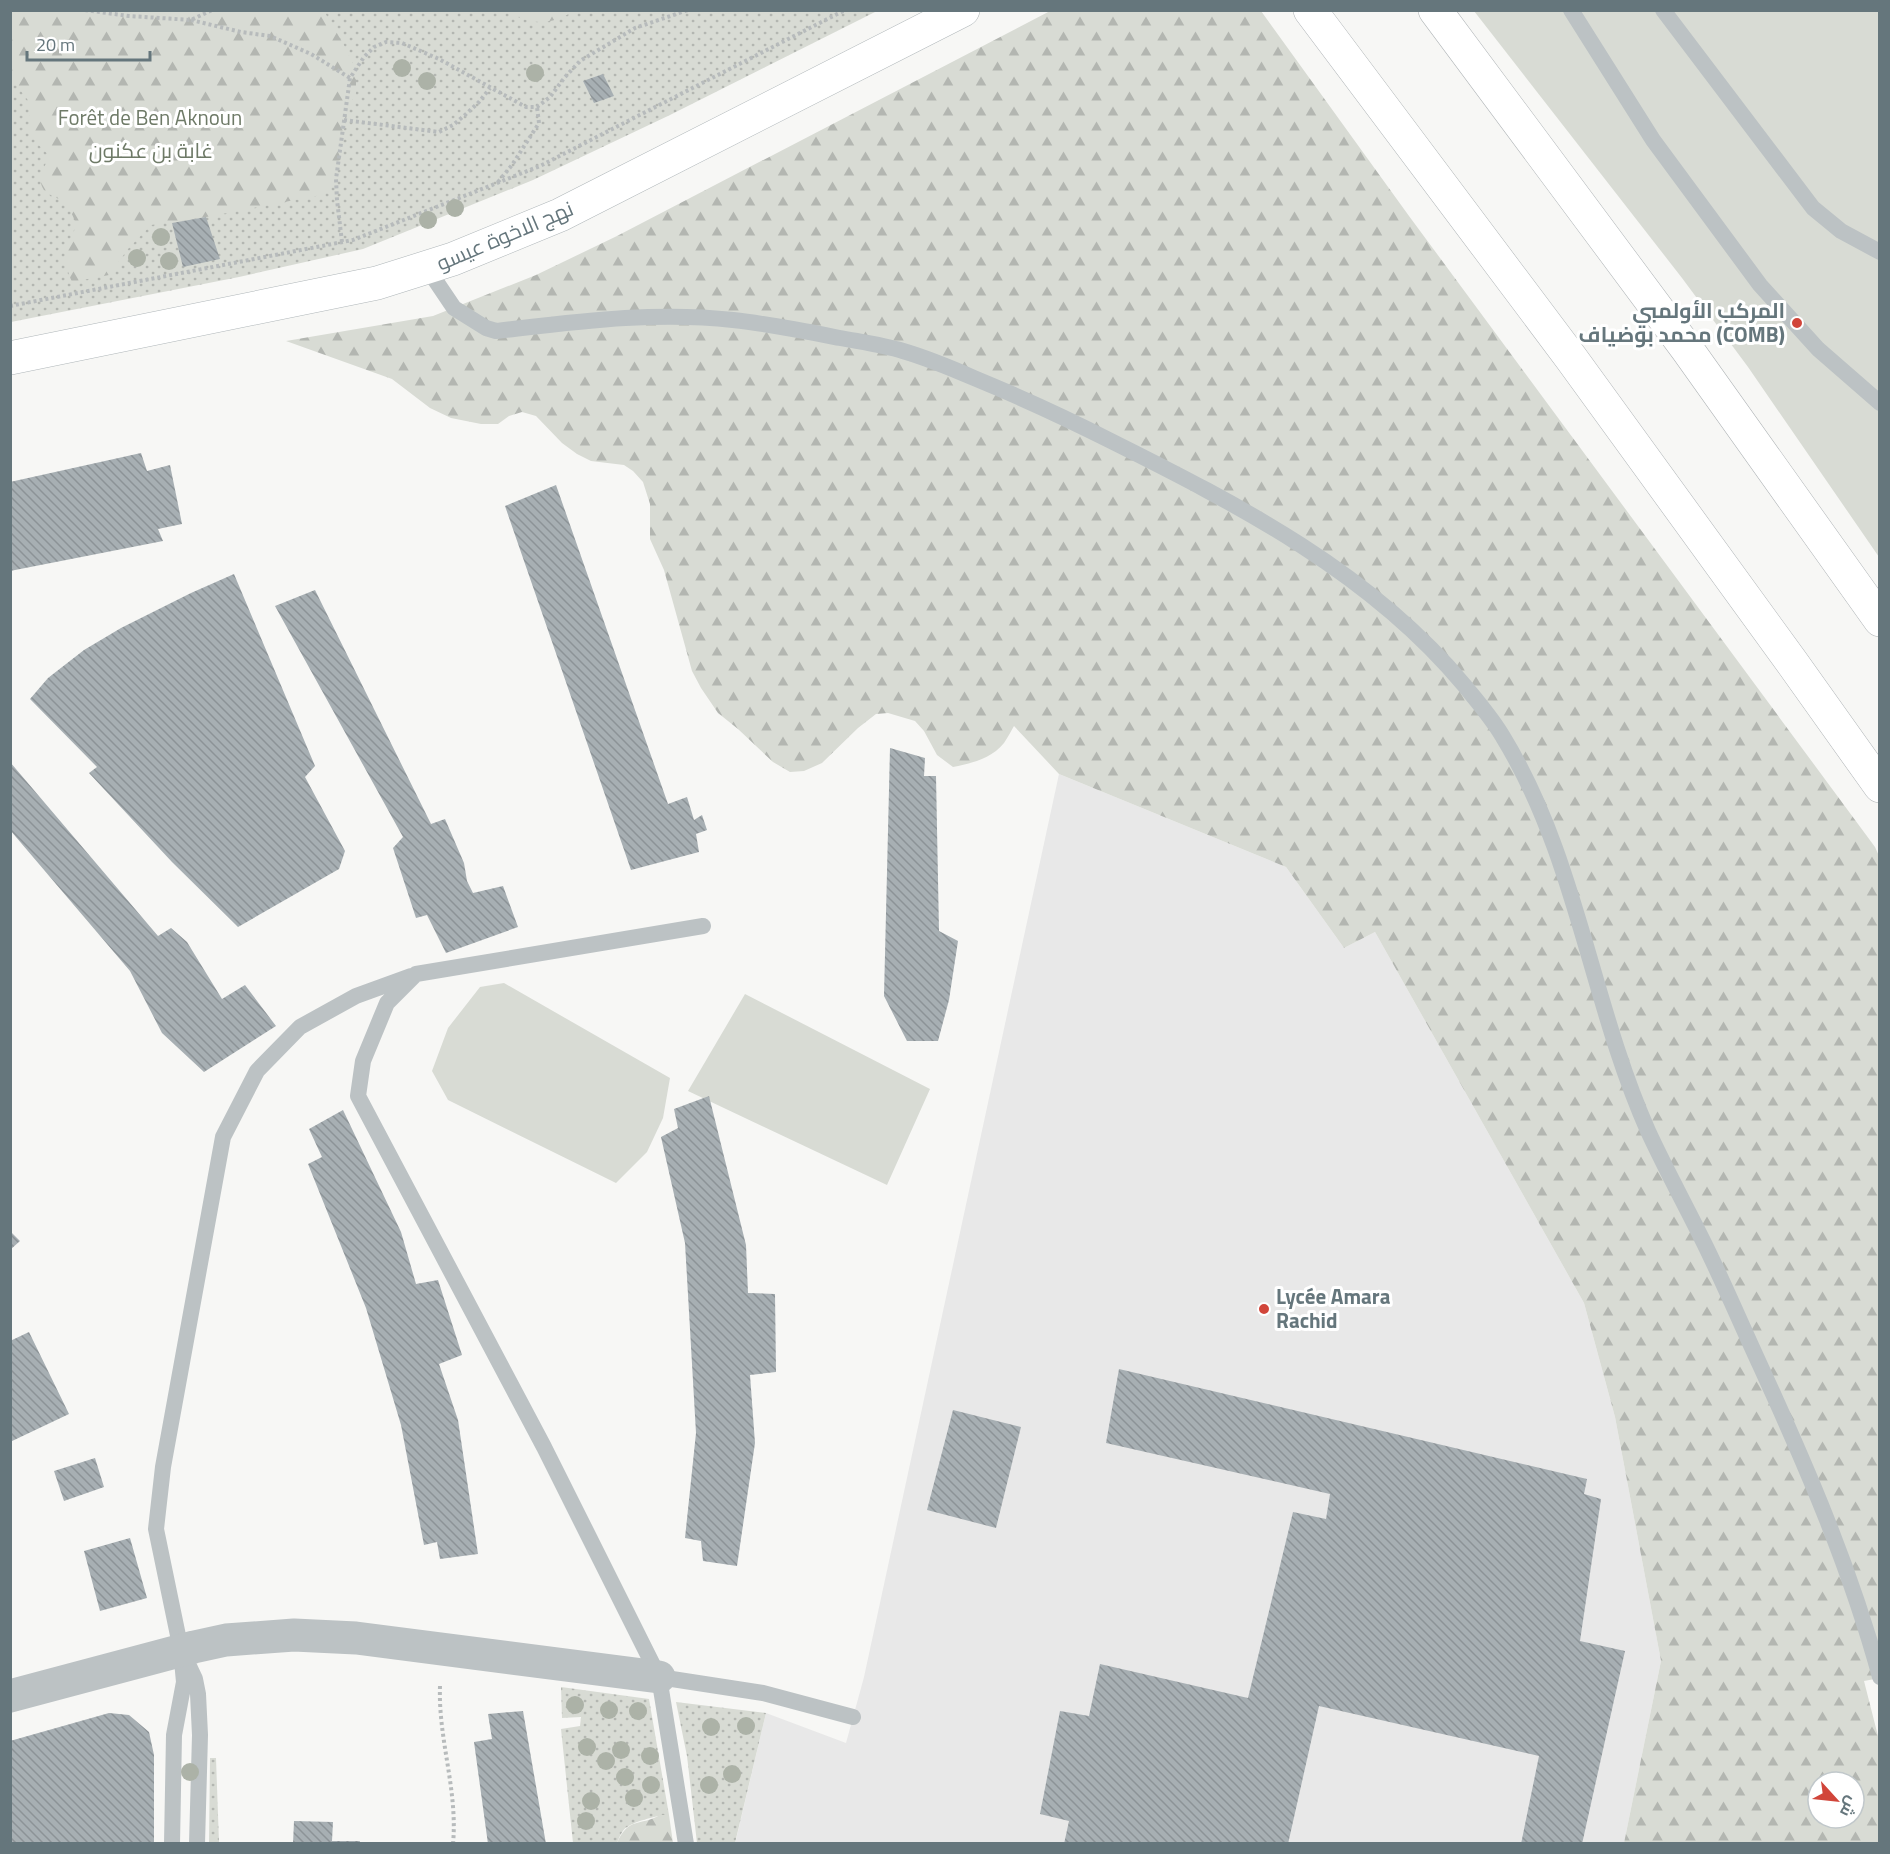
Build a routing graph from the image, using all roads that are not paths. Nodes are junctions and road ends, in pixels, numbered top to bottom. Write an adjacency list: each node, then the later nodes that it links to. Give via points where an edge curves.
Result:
1 (963, 10): 7 (main road, نهج الاخوة عيسو, via 560,214)
2 (1310, 10): 11 (main road, via 1571,358)
3 (1435, 10): 10 (main road, via 1687,349)
4 (1571, 10): 9 (lane, via 1653,140 1760,285 1818,349)
5 (1663, 10): 6 (lane, via 1814,208 1841,231)
6 (1880, 252)
7 (427, 268): 8 (main road, نهج الاخوة عيسو, via 377,283); 16 (lane, via 454,308 496,331 611,318 727,319 878,345 922,358 1040,406 1173,472 1292,539 1385,606 1418,635 1448,665 1500,732 1549,830 1637,1106 1806,1466 1864,1618)
8 (10, 358)
9 (1880, 403)
10 (1880, 620)
11 (1880, 786)
12 (703, 926): 13 (lane)
13 (416, 974): 14 (lane, via 356,996 300,1027 257,1071 223,1137 163,1467 156,1529); 15 (lane, via 387,1003 363,1061 358,1096 544,1446)
14 (181, 1650): 15 (street, via 226,1640 294,1635 356,1638); 17 (street); 19 (lane, via 184,1682 174,1735); 20 (lane, via 198,1694)
15 (659, 1677): 18 (lane, via 763,1693); 21 (lane)
16 (1880, 1677)
17 (10, 1696)
18 (853, 1717)
19 (172, 1844)
20 (197, 1844)
21 (686, 1844)

